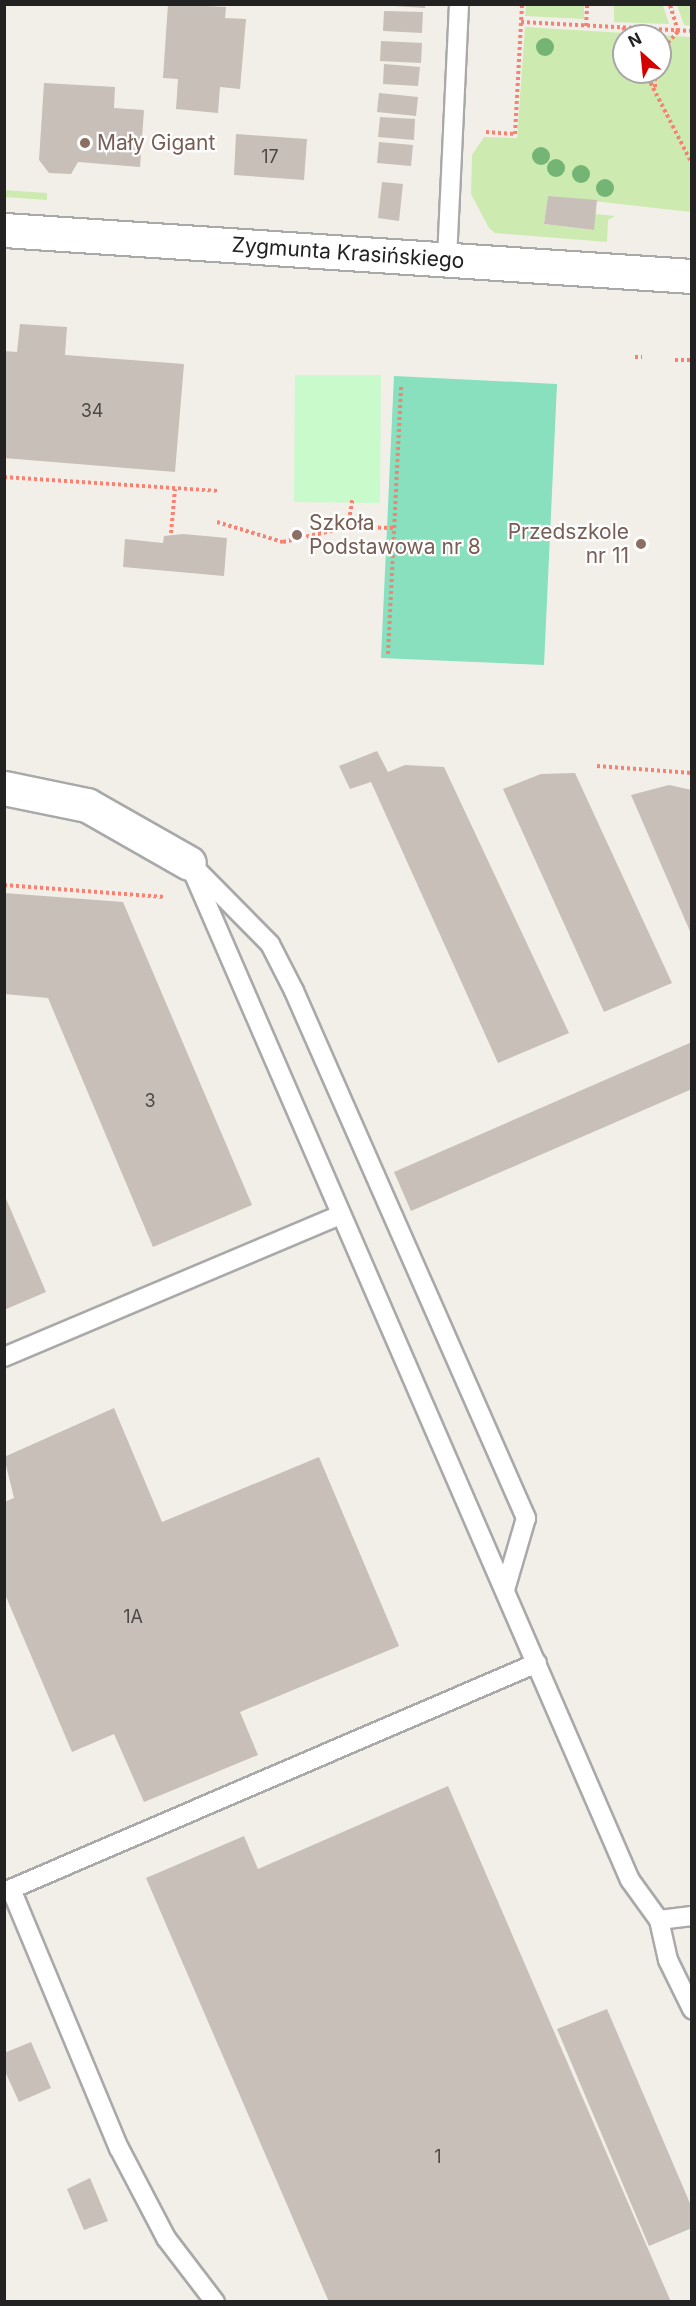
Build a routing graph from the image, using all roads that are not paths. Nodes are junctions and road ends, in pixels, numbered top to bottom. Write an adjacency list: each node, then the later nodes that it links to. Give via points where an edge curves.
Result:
1 (459, 4): 3 (lane)
2 (4, 230): 3 (street, Zygmunta Krasińskiego)
3 (447, 259): 4 (street, Zygmunta Krasińskiego)
4 (692, 276)
5 (4, 788): 6 (street, via 87,805)
6 (189, 863): 7 (lane); 9 (lane, via 270,944 526,1518)
7 (340, 1215): 8 (lane); 9 (lane)
8 (4, 1357)
9 (505, 1590): 10 (lane)
10 (537, 1663): 11 (lane); 13 (lane, via 630,1880)
11 (8, 1890): 15 (lane, via 119,2148 166,2238)
12 (692, 1916): 13 (lane)
13 (659, 1920): 14 (lane, via 668,1960)
14 (692, 2009)
15 (215, 2301)

